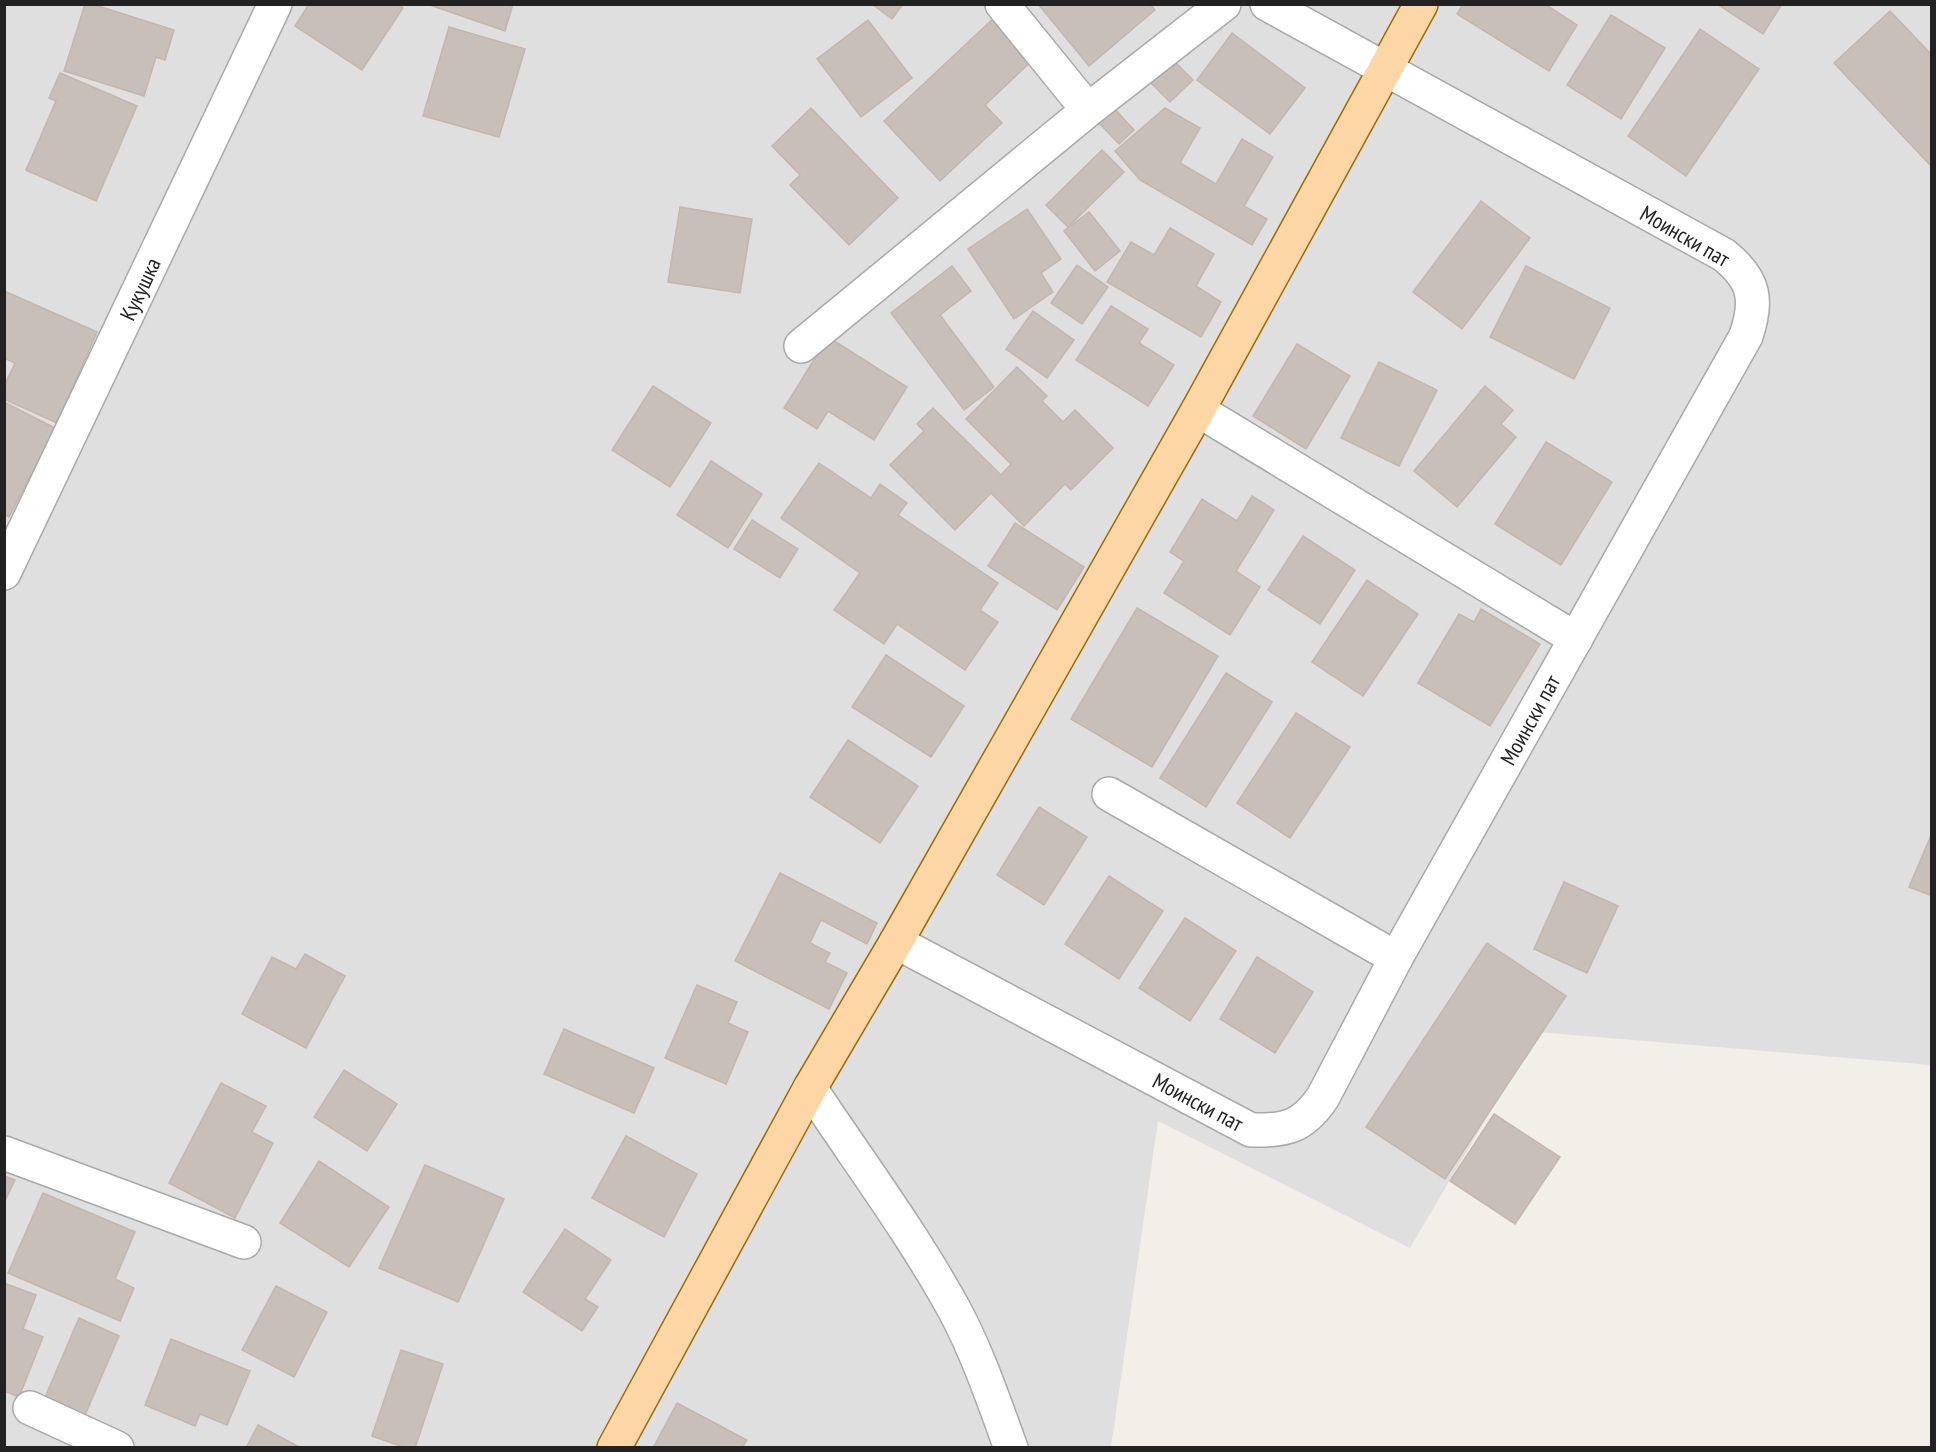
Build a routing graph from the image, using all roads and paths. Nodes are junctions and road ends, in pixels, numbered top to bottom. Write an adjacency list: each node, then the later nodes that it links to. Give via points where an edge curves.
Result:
1 (274, 4): 10 (street, Кукушка)
2 (1002, 4): 7 (street)
3 (1224, 4): 7 (street)
4 (1267, 4): 6 (street, Моински пат)
5 (1421, 4): 6 (main road)
6 (1386, 70): 9 (main road); 11 (street, Моински пат, via 1724,255 1749,283 1753,302 1746,336)
7 (1088, 110): 8 (street)
8 (801, 346)
9 (1198, 410): 11 (street); 13 (main road)
10 (4, 573)
11 (1576, 639): 14 (street, Моински пат)
12 (1109, 794): 14 (street)
13 (896, 942): 14 (street, Моински пат, via 1251,1130 1287,1129 1314,1111); 15 (main road)
14 (1396, 958)
15 (810, 1088): 20 (main road); 21 (street, via 956,1313)
16 (4, 1153): 17 (street)
17 (244, 1242)
18 (30, 1408): 19 (street)
19 (117, 1448)
20 (614, 1448)
21 (1011, 1448)

